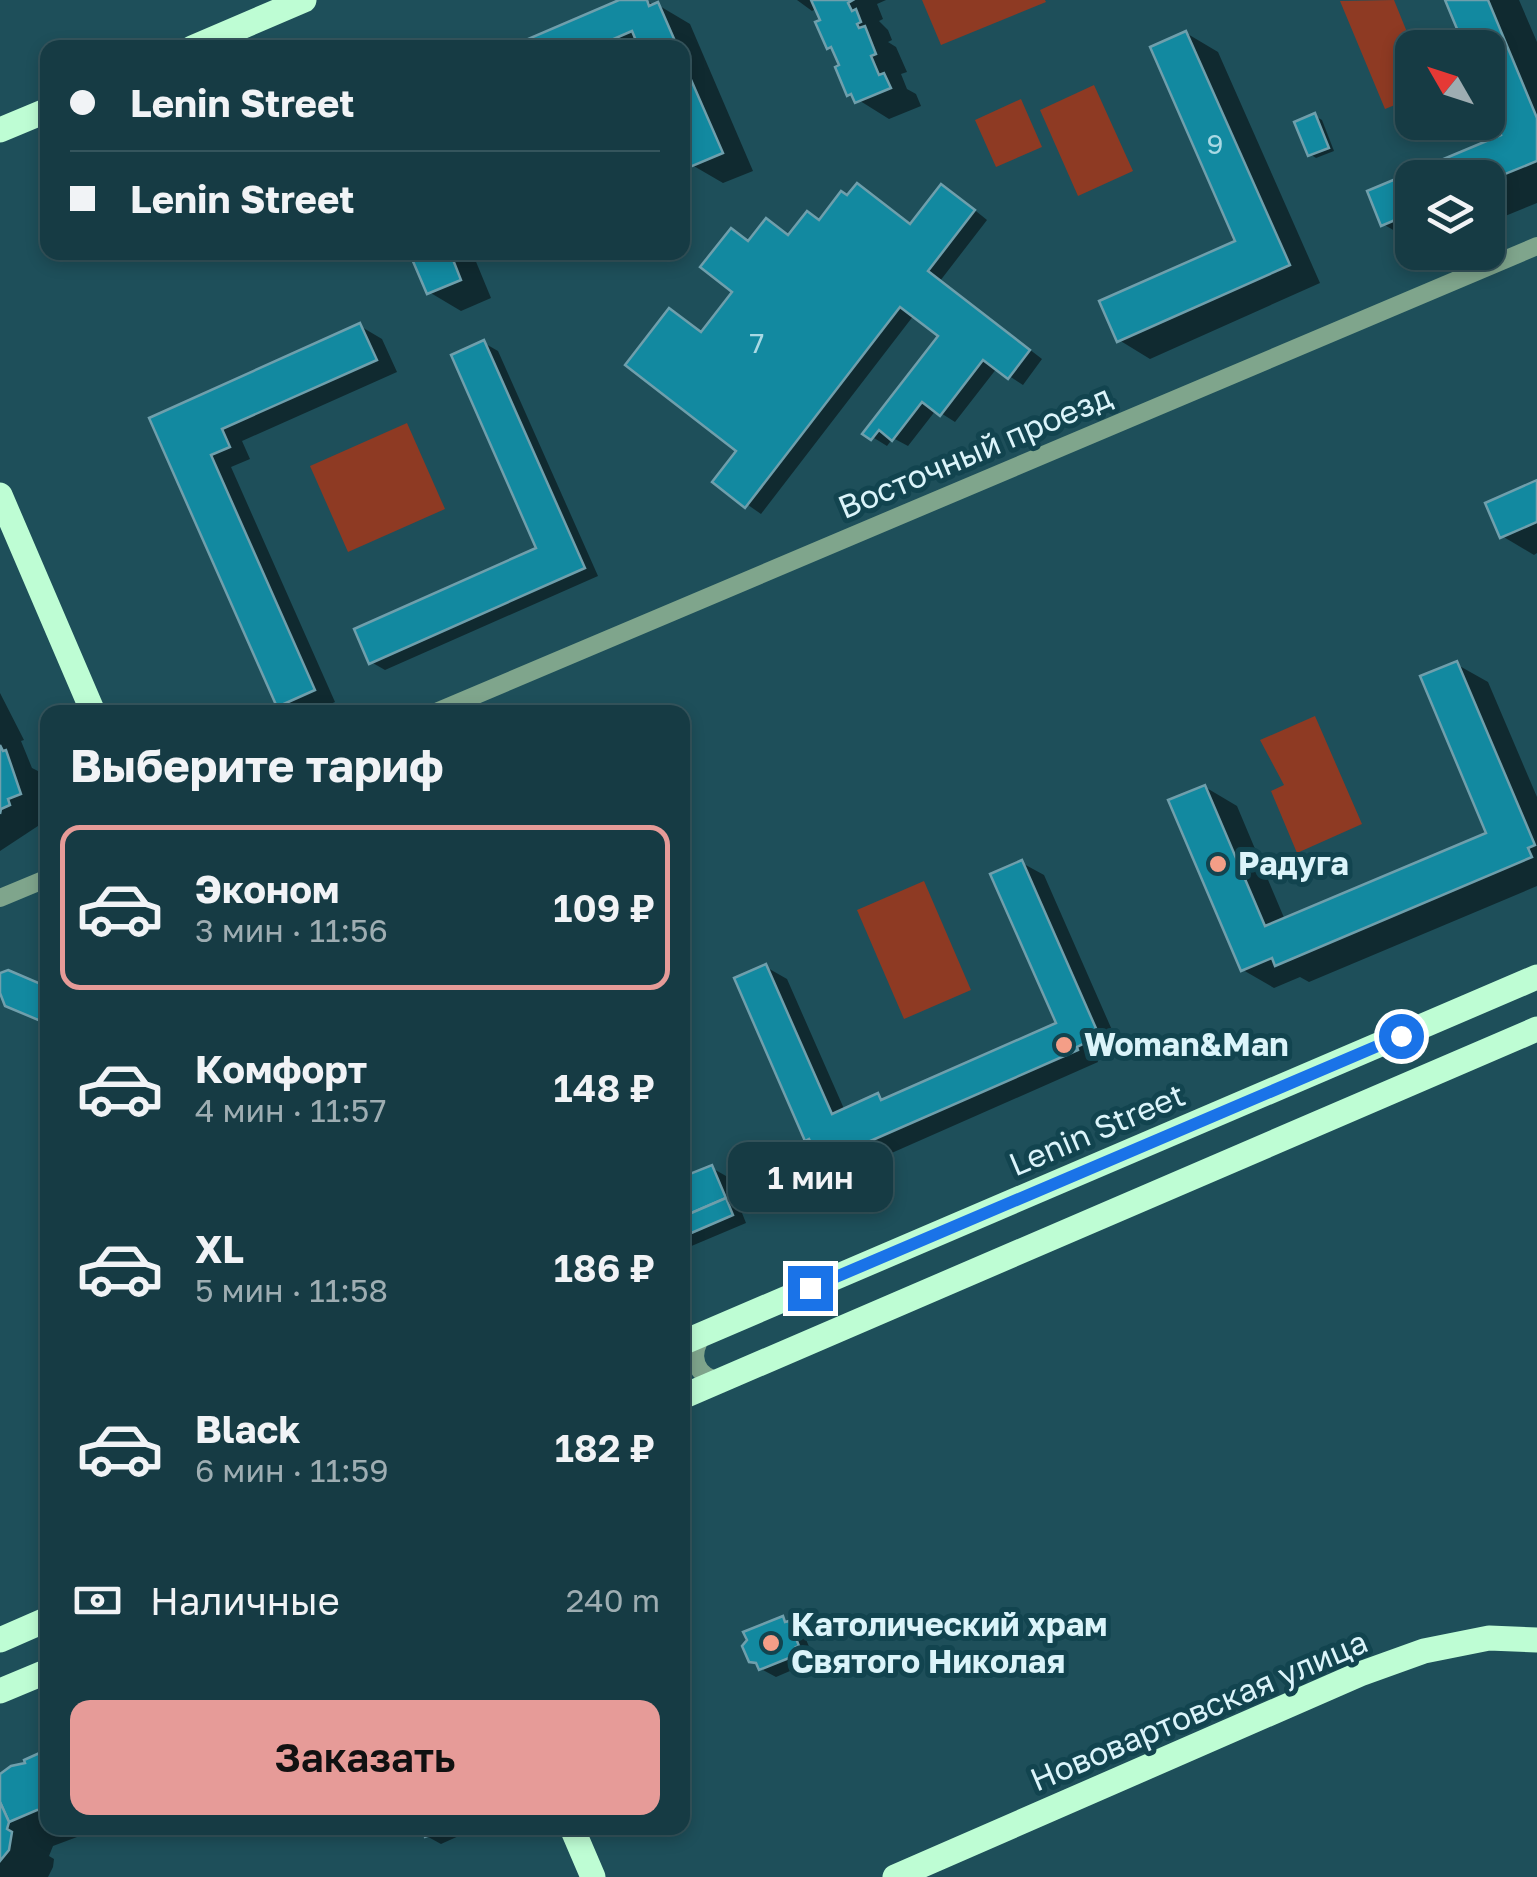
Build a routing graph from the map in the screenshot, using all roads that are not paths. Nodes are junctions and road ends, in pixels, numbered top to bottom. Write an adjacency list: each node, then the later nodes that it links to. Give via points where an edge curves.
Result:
1 (304, 0): 2 (main road)
2 (211, 40)
3 (40, 113): 4 (main road)
4 (0, 130)
5 (1537, 246): 8 (street, Восточный проезд)
6 (0, 495): 7 (main road)
7 (90, 705)
8 (453, 705)
9 (40, 881): 10 (street)
10 (0, 898)
11 (1537, 977): 13 (main road, Lenin Street)
12 (1537, 1029): 14 (main road)
13 (693, 1339): 14 (street, via 695,1363)
14 (721, 1381): 15 (main road)
15 (690, 1394)
16 (40, 1622): 17 (main road)
17 (0, 1640)
18 (1537, 1640): 23 (main road, Нововартовская улица, via 1490,1638 1360,1674)
19 (40, 1674): 20 (main road)
20 (0, 1691)
21 (575, 1835): 22 (main road)
22 (593, 1877)
23 (895, 1877)

